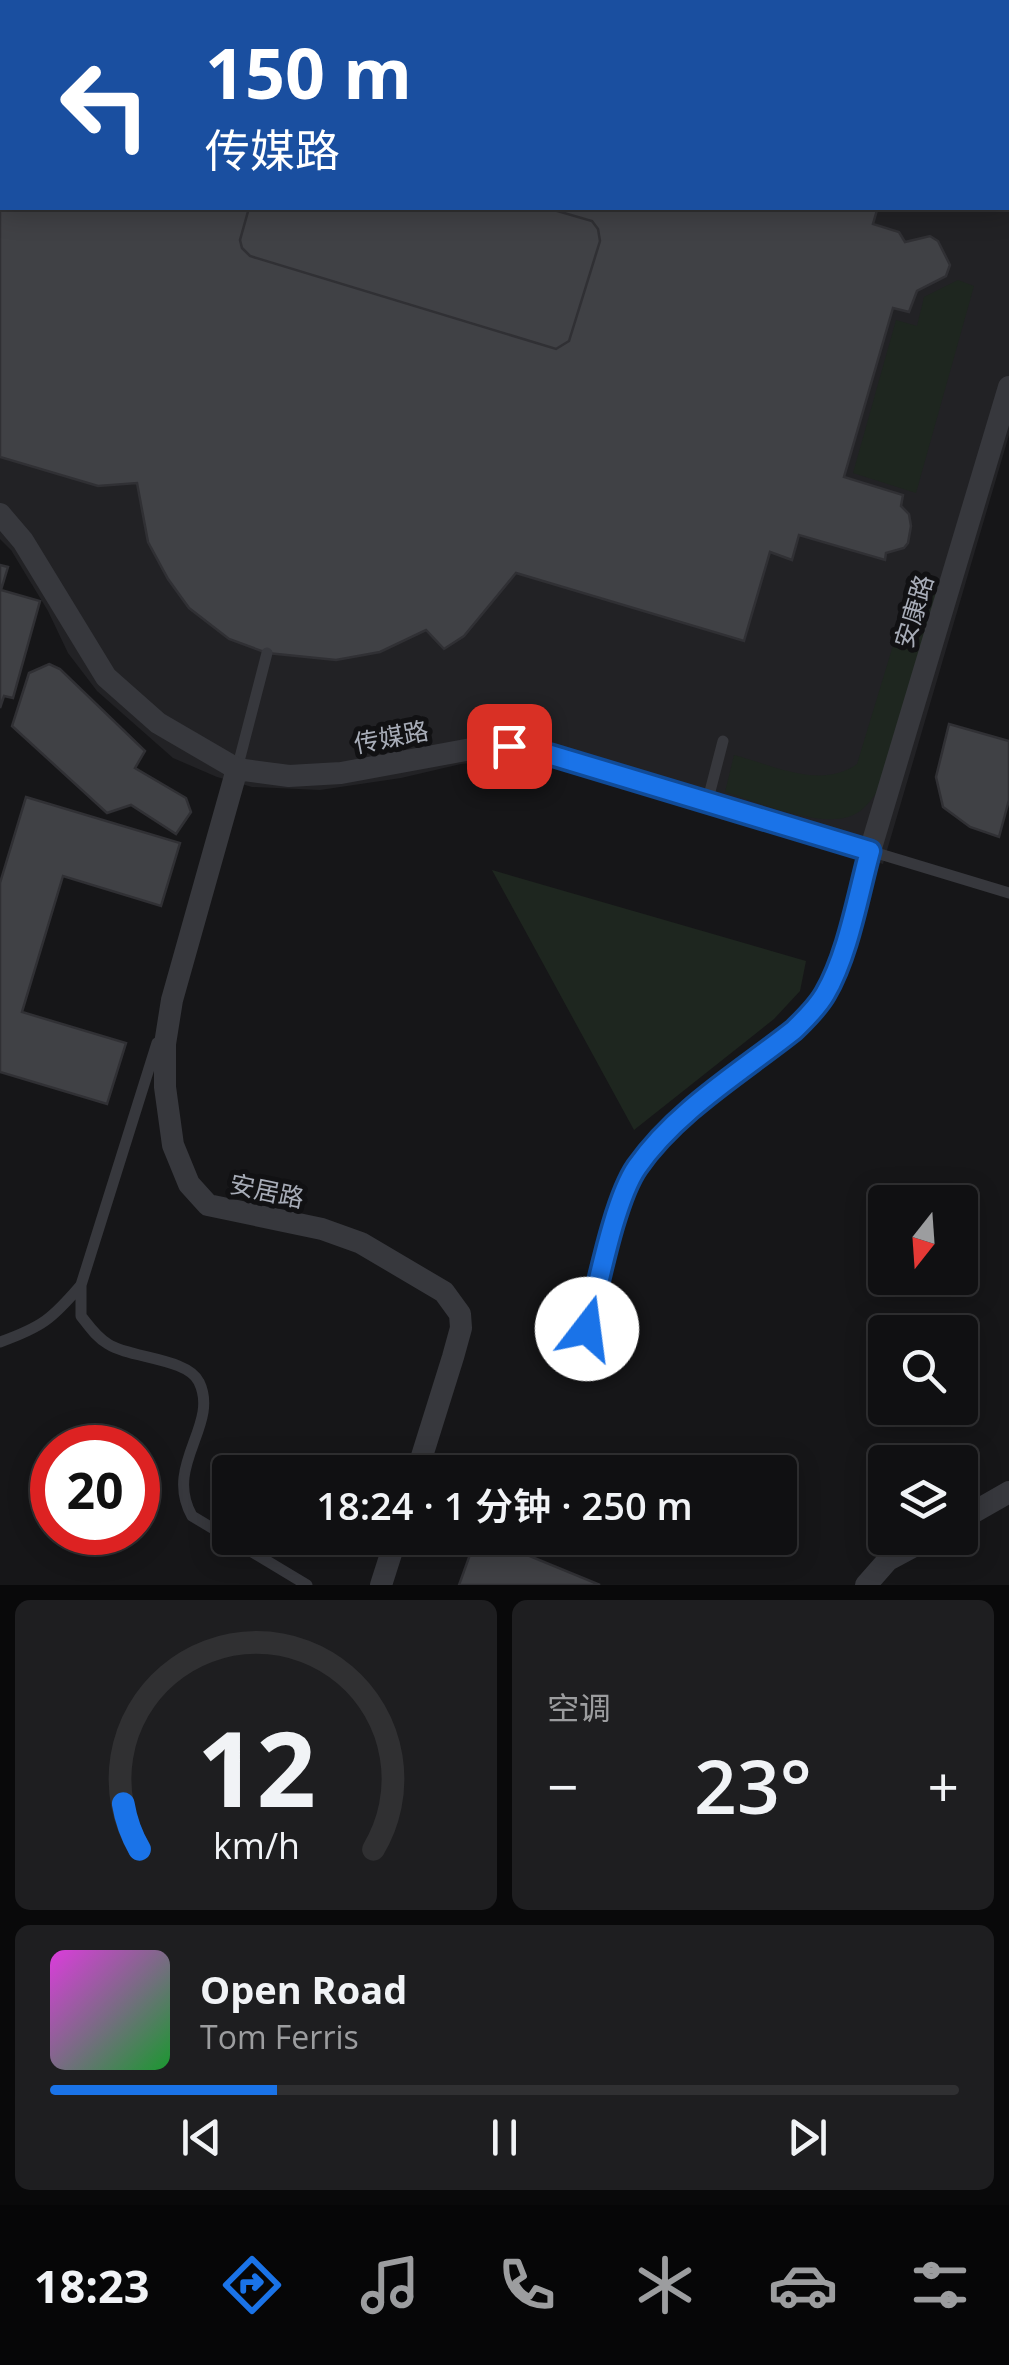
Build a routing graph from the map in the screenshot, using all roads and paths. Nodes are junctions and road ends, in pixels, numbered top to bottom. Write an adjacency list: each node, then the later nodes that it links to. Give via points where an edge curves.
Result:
1 (1009, 387): 7 (street, 安康路)
2 (0, 514): 5 (street, 传媒路, via 106,676 158,723)
3 (267, 654): 5 (lane)
4 (724, 740): 6 (lane)
5 (237, 768): 6 (street, 传媒路, via 288,776 341,773 509,746); 9 (street, 安居路)
6 (707, 802): 7 (street, 传媒路)
7 (870, 851): 8 (lane, 传媒路); 11 (lane, via 826,994 794,1030 669,1129 636,1169)
8 (1009, 894)
9 (172, 1000): 10 (lane); 13 (street, 安居路, via 165,1088 173,1146 189,1184 208,1204 361,1243 444,1292 460,1314)
10 (80, 1285): 12 (lane, via 54,1317); 18 (lane, via 81,1316 110,1346 198,1377 204,1397 181,1482 192,1516)
11 (587, 1329)
12 (0, 1342)
13 (422, 1455)
14 (1009, 1492): 15 (street)
15 (978, 1510)
16 (391, 1555): 19 (street)
17 (897, 1555): 20 (street)
18 (307, 1585)
19 (381, 1585)
20 (866, 1585)

